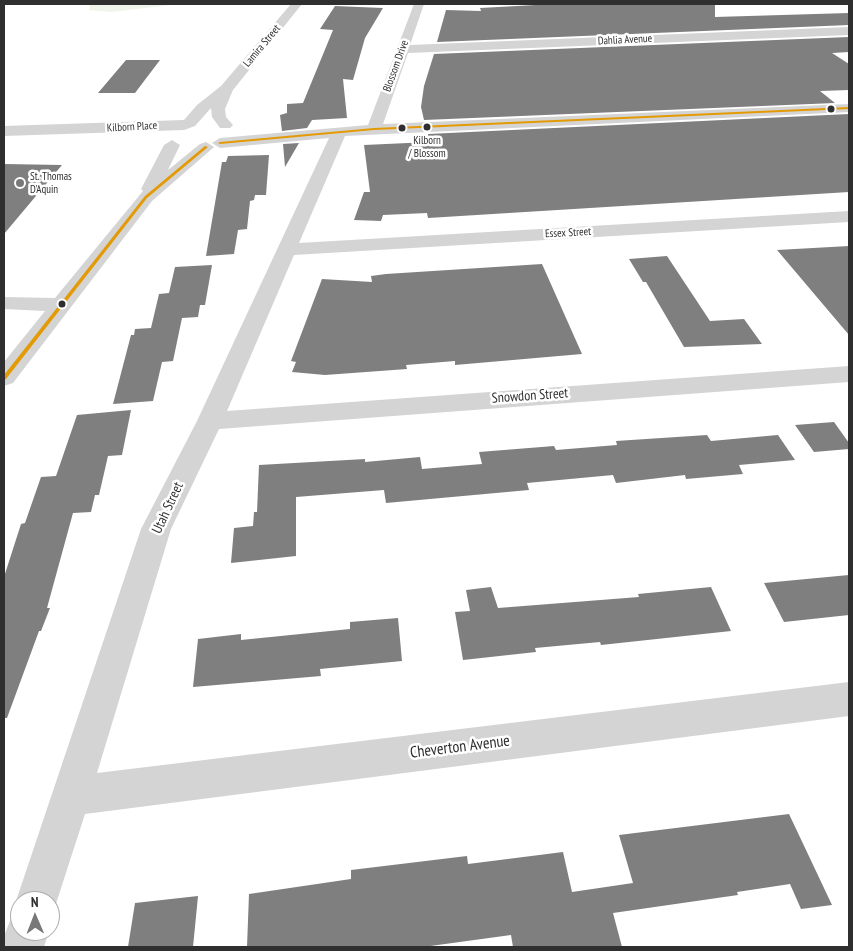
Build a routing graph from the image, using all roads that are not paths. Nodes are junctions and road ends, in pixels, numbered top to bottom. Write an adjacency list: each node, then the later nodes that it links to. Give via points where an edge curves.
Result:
1 (298, 4): 5 (street, Lamira Street)
2 (420, 4): 4 (street, Blossom Drive)
3 (849, 31): 4 (street, Dahlia Avenue)
4 (402, 49): 9 (street, Blossom Drive)
5 (226, 89): 7 (street, Lamira Street); 8 (street, Lamira Street, via 218,110 219,117)
6 (849, 108): 9 (street)
7 (187, 124): 8 (street, Kilborn Place, via 203,122); 10 (street, Kilborn Place); 13 (street, Lamira Street, via 169,132 166,137)
8 (228, 127): 12 (street, Kilborn Place); 14 (street, via 232,134)
9 (374, 129): 12 (street)
10 (79, 130): 11 (street, Kilborn Place); 13 (street, Kilborn Place, via 150,137)
11 (4, 131)
12 (340, 131): 14 (street, Kilborn Place); 17 (street, Utah Street)
13 (170, 143): 14 (street, Kilborn Place, via 187,148); 15 (street)
14 (213, 145): 15 (street)
15 (146, 197): 19 (street)
16 (849, 217): 17 (street, Essex Street)
17 (286, 250): 22 (street, Utah Street)
18 (4, 303): 19 (street)
19 (61, 305): 21 (street)
20 (849, 374): 22 (street, Snowdon Street)
21 (4, 378)
22 (210, 421): 24 (street, Utah Street, via 156,529)
23 (849, 699): 24 (street, Cheverton Avenue)
24 (70, 796): 25 (street, Utah Street)
25 (40, 891)

